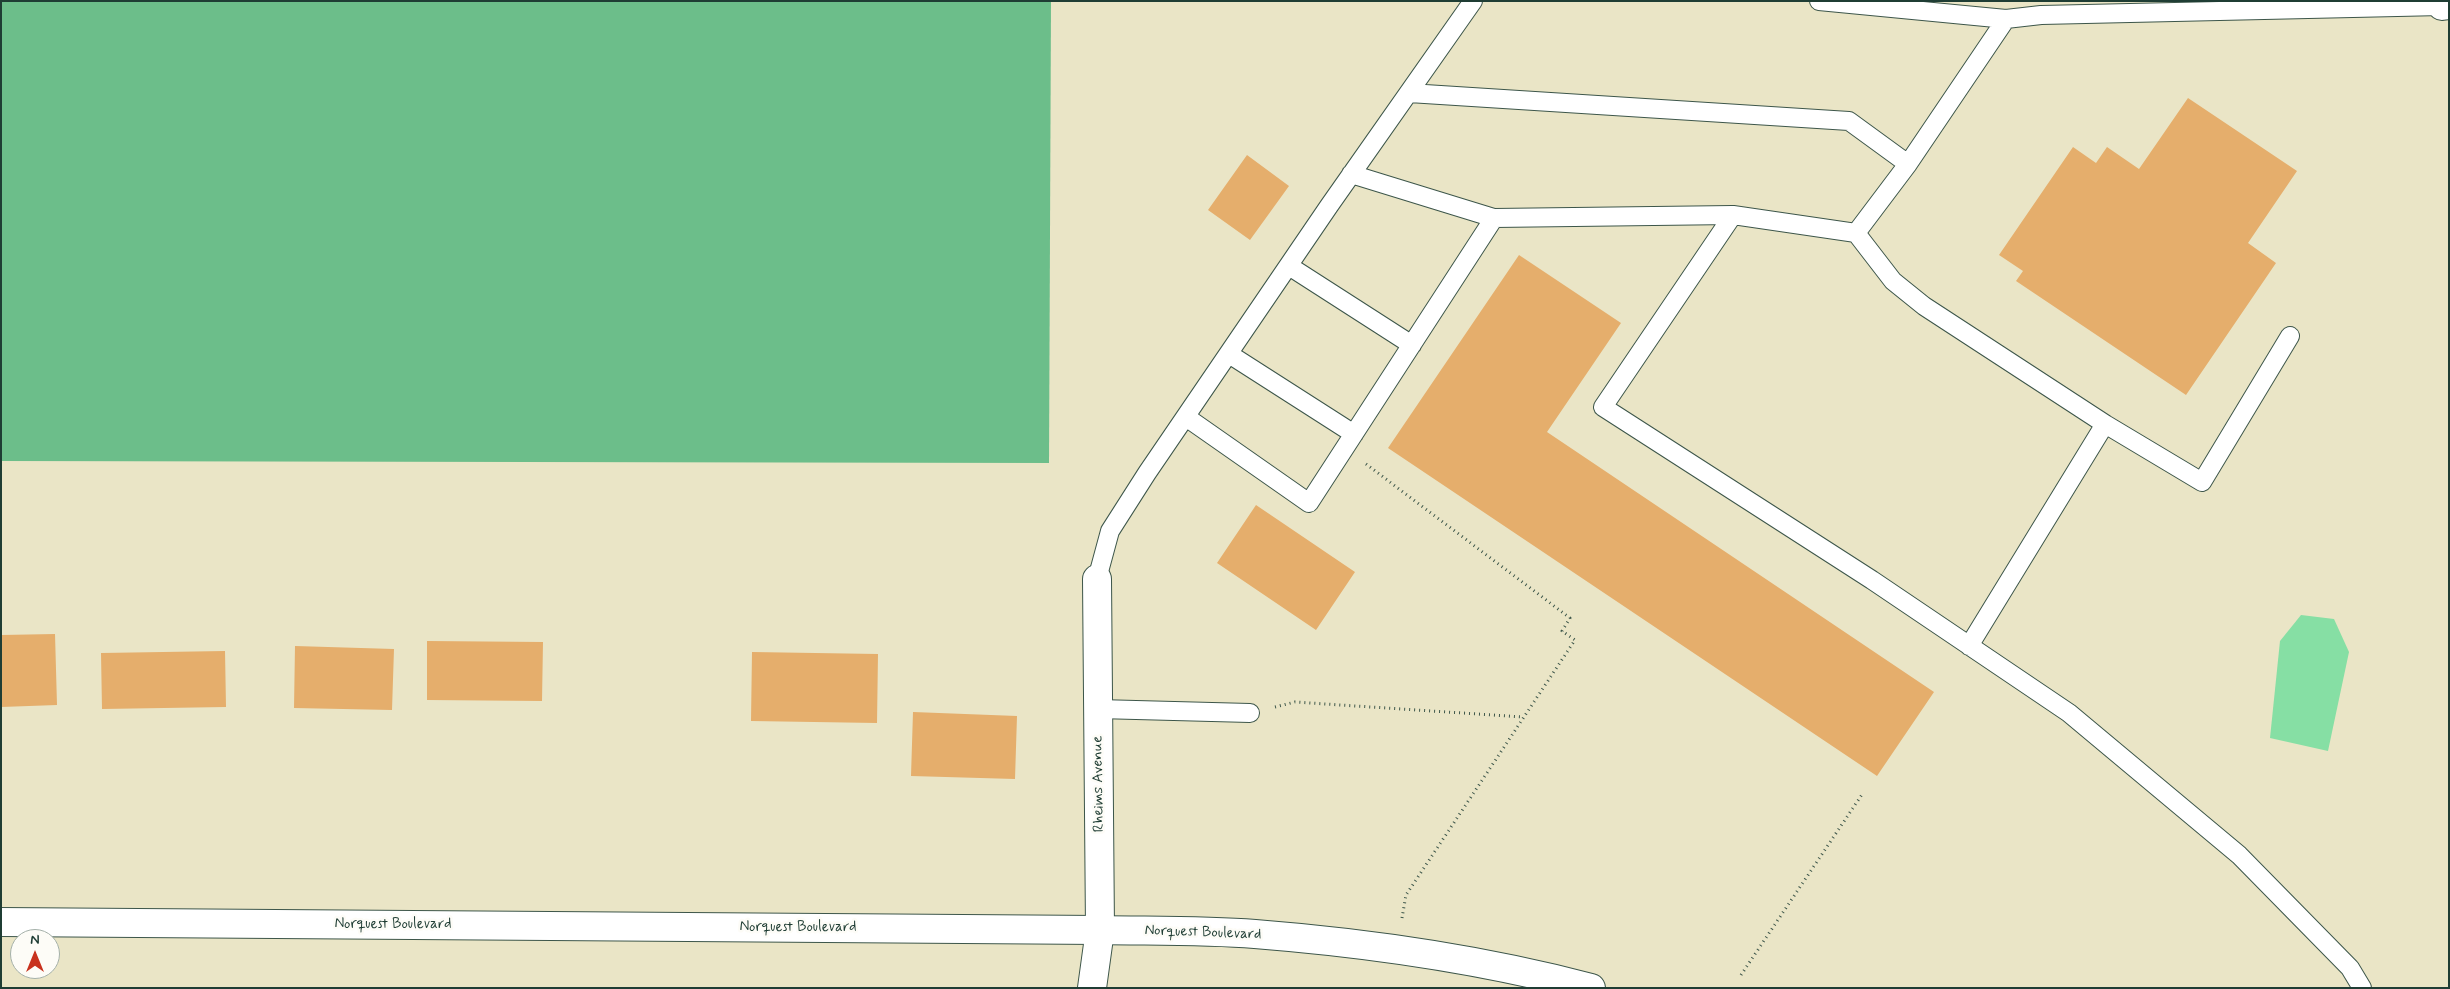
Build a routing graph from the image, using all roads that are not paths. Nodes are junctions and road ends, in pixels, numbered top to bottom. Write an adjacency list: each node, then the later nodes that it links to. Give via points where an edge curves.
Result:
1 (1473, 1): 5 (lane)
2 (1818, 1): 4 (lane)
3 (2445, 6): 4 (lane, via 2041,15)
4 (2006, 19): 6 (lane)
5 (1409, 93): 6 (lane, via 1849,121); 7 (lane)
6 (1908, 164): 10 (lane)
7 (1351, 174): 9 (lane); 11 (lane)
8 (1733, 215): 9 (lane); 10 (lane); 19 (lane, via 1603,407)
9 (1494, 218): 13 (lane)
10 (1856, 233): 16 (lane, via 1892,281 1918,301)
11 (1289, 266): 13 (lane); 14 (lane)
12 (2290, 336): 16 (lane, via 2202,482)
13 (1412, 345): 17 (lane)
14 (1230, 354): 15 (lane); 17 (lane)
15 (1186, 417): 17 (lane, via 1309,503); 18 (lane, via 1110,531)
16 (2105, 424): 19 (lane)
17 (1349, 441)
18 (1097, 579): 20 (street, Rheims Avenue)
19 (1969, 646): 26 (lane, via 2069,713 2239,855 2350,968)
20 (1098, 709): 21 (lane); 23 (street, Rheims Avenue)
21 (1250, 713)
22 (1, 922): 23 (street, Norquest Boulevard)
23 (1100, 930): 24 (street, Rheims Avenue); 25 (street, Norquest Boulevard, via 1254,934 1396,948 1538,974)
24 (1092, 988)
25 (1591, 988)
26 (2362, 988)

